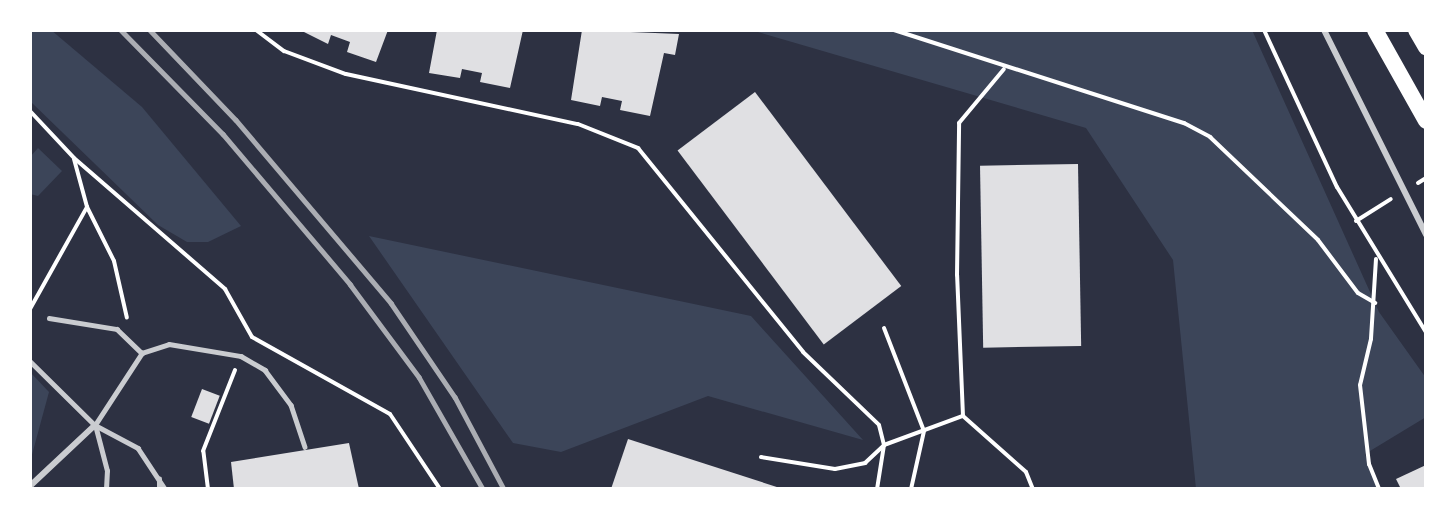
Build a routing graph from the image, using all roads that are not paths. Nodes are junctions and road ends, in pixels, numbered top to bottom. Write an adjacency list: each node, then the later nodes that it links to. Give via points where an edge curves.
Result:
1 (1324, 30): 6 (street)
2 (1375, 30): 5 (highway)
3 (1416, 30): 4 (highway)
4 (1426, 47)
5 (1426, 121)
6 (1426, 235)
7 (49, 318): 8 (lane, via 126,332)
8 (142, 353): 10 (lane); 11 (lane, via 169,344 241,356 282,387)
9 (30, 362): 10 (lane)
10 (95, 425): 12 (lane, via 138,448); 13 (street); 14 (lane, via 107,471)
11 (305, 447)
12 (159, 479): 15 (lane); 16 (lane)
13 (30, 486)
14 (106, 489)
15 (159, 489)
16 (165, 489)

